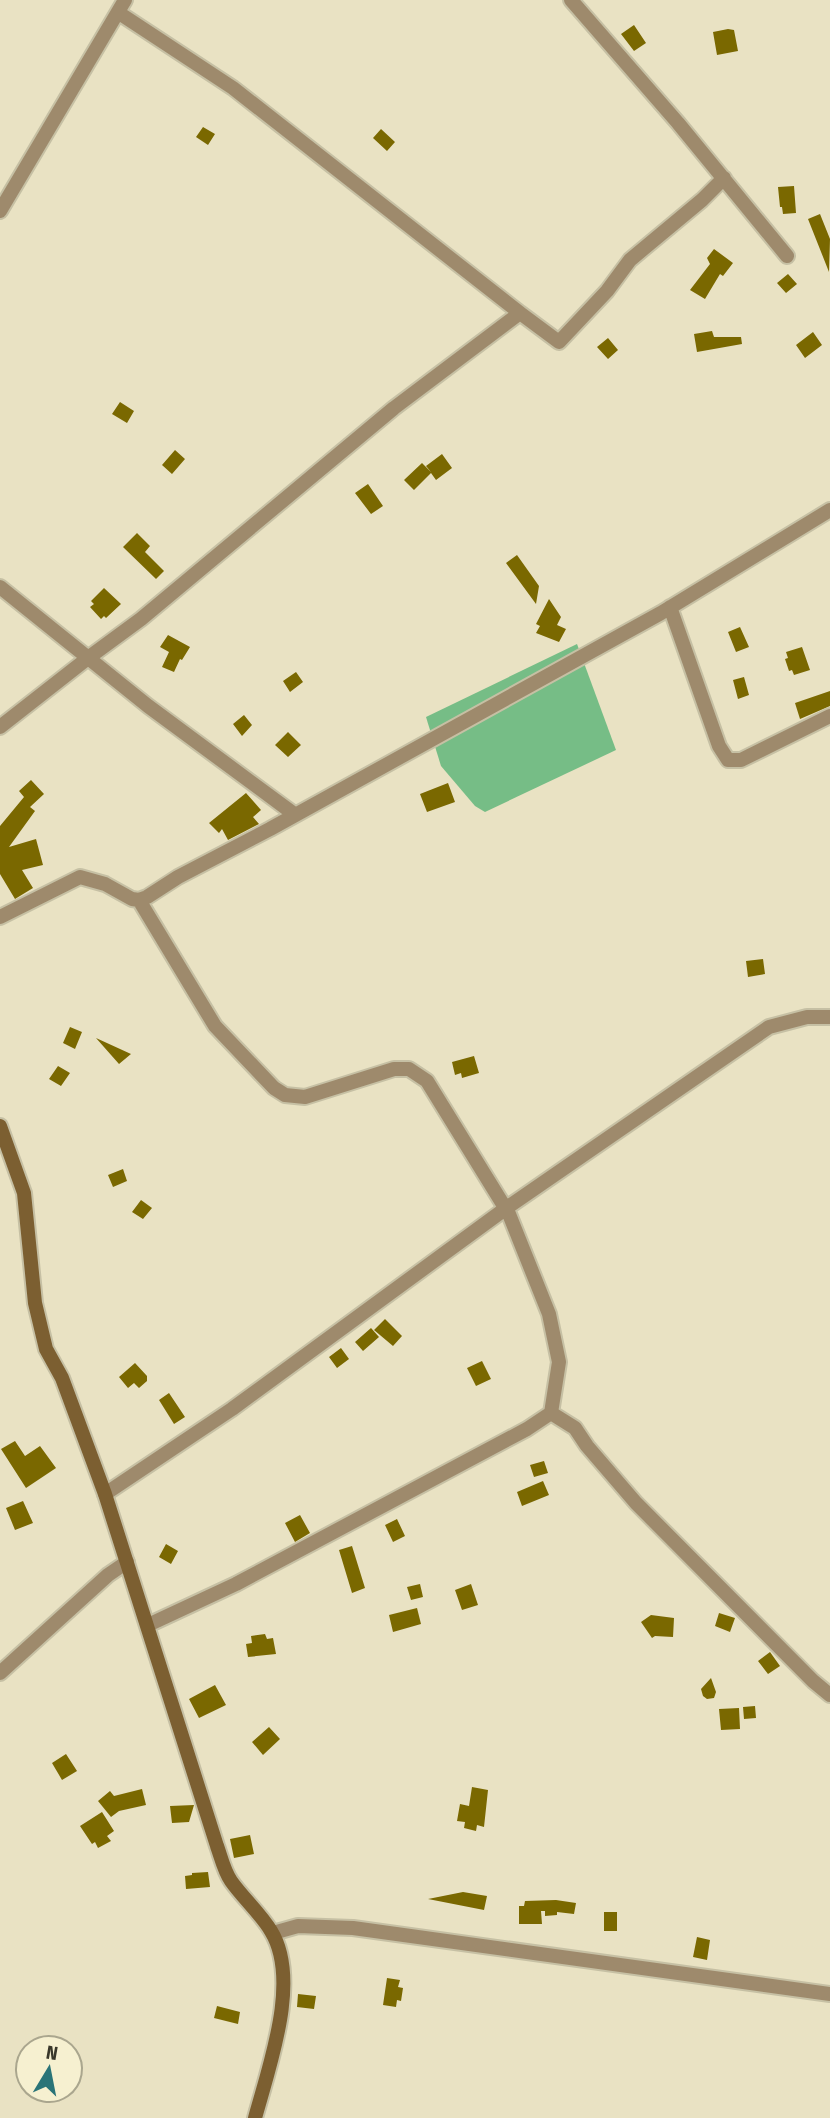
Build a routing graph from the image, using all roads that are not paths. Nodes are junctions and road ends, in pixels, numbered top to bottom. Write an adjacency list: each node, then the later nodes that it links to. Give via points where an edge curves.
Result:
1 (571, 0): 3 (street)
2 (122, 6): 4 (street); 6 (street)
3 (724, 178): 5 (street); 6 (street, via 630,260 559,342)
4 (0, 211)
5 (787, 256)
6 (520, 313): 10 (street, via 394,408)
7 (830, 510): 9 (street)
8 (0, 587): 10 (street)
9 (670, 607): 11 (street, via 719,746 729,760 741,760); 13 (street)
10 (88, 658): 12 (street); 13 (street)
11 (830, 716)
12 (0, 727)
13 (294, 814): 14 (street)
14 (139, 900): 15 (street, via 80,877); 18 (street, via 215,1026 274,1088 285,1095 305,1097 394,1069 417,1073 428,1081)
15 (0, 917)
16 (830, 1017): 18 (street, via 807,1017 769,1027)
17 (0, 1126): 20 (street, via 24,1193 35,1303 46,1349 62,1378)
18 (505, 1209): 19 (street, via 549,1314 559,1362); 20 (street, via 232,1409)
19 (551, 1413): 22 (street, via 236,1584); 24 (street, via 575,1427 636,1503)
20 (105, 1494): 21 (street)
21 (127, 1562): 22 (street); 23 (street)
22 (148, 1625): 25 (street, via 229,1878)
23 (0, 1674)
24 (830, 1695)
25 (273, 1933): 26 (street, via 298,1926 353,1928); 27 (street, via 283,1963 284,1999)
26 (830, 1994)
27 (255, 2118)

